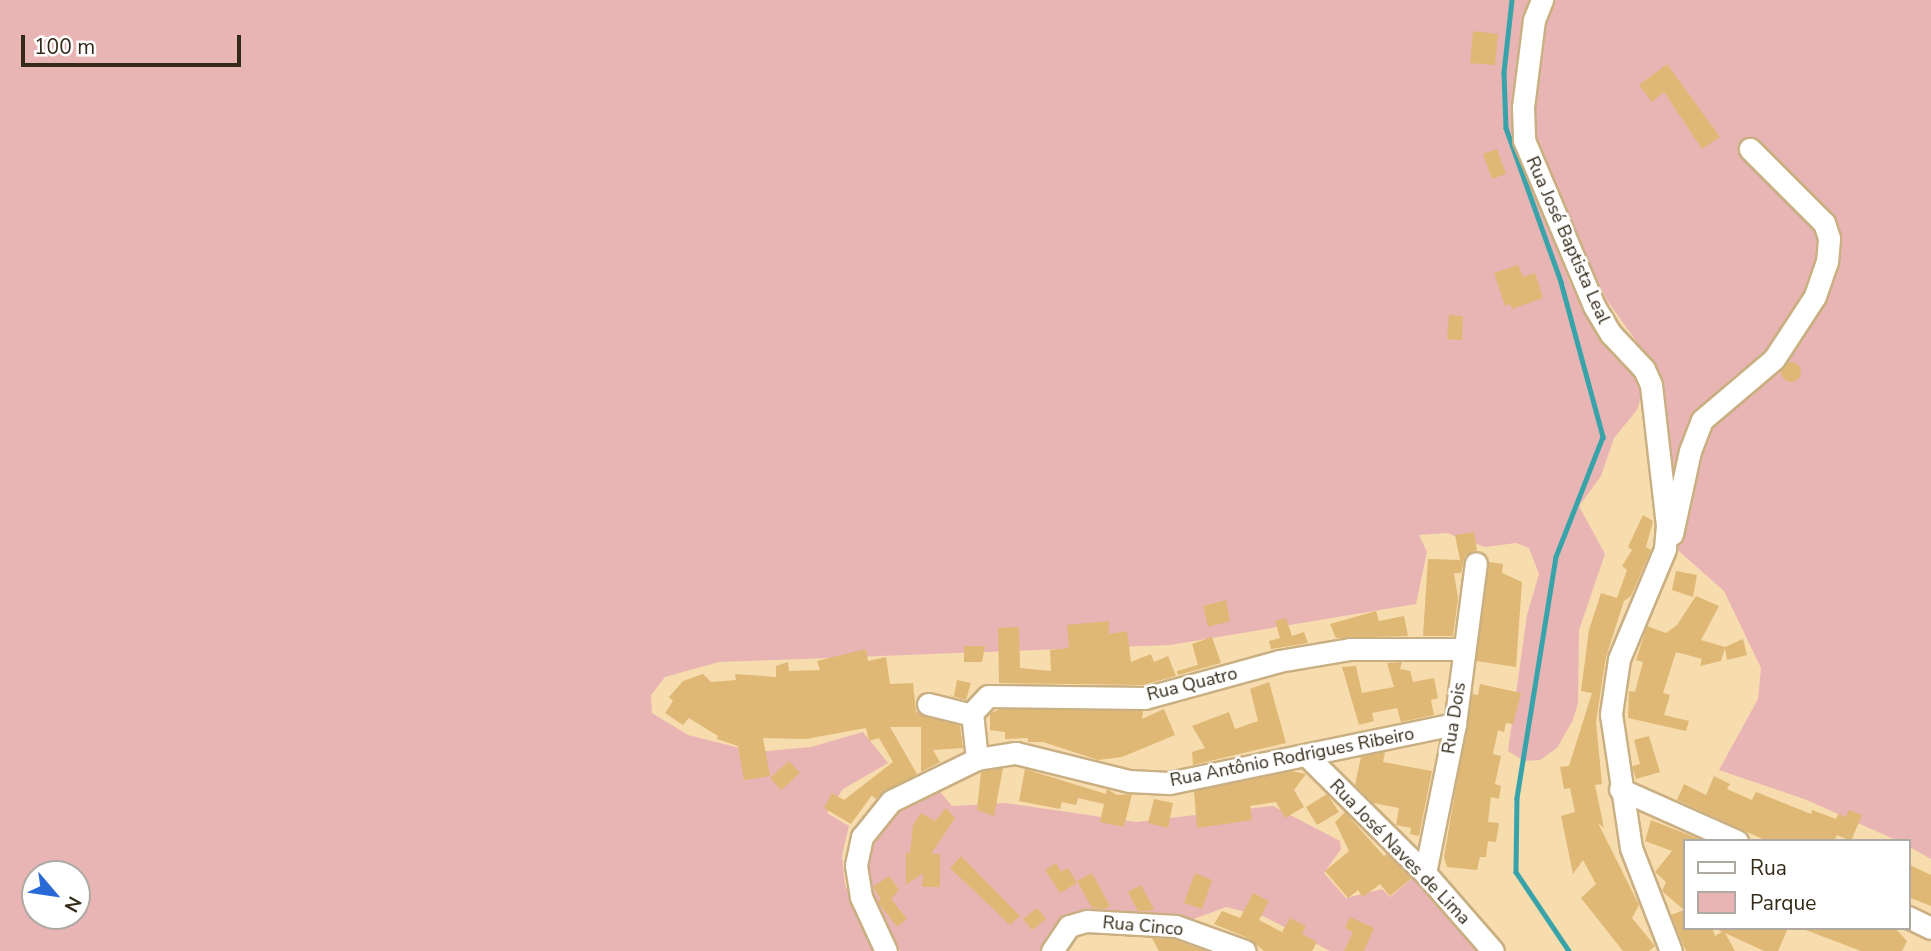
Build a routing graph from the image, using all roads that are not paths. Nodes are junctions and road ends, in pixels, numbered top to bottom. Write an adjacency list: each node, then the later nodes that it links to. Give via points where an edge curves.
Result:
1 (1542, 0): 3 (street, Rua José Baptista Leal, via 1522,107 1524,140 1594,306 1611,334 1648,376 1667,525)
2 (1750, 149): 3 (street, via 1824,223 1829,238 1827,262 1815,296 1774,359 1702,420 1685,470 1676,525)
3 (1665, 549): 11 (street, Rua José Baptista Leal, via 1615,675 1611,714)
4 (1476, 563): 5 (street, Rua Dois)
5 (1464, 649): 7 (street, Rua Quatro, via 1350,649 1279,661 1145,698 988,696); 8 (street, Rua Dois)
6 (928, 704): 7 (street)
7 (972, 715): 10 (street)
8 (1455, 724): 9 (street, Rua Antônio Rodrigues Ribeiro); 13 (street, Rua Dois)
9 (1306, 755): 10 (street, Rua Antônio Rodrigues Ribeiro, via 1149,784 1016,753); 13 (street, Rua José Naves de Lima)
10 (977, 759): 16 (street, Rua Antônio Rodrigues Ribeiro, via 891,801 862,837 856,865 861,897)
11 (1620, 789): 12 (street); 20 (street, Rua José Baptista Leal, via 1640,883)
12 (1732, 839)
13 (1425, 873): 19 (street, Rua José Naves de Lima)
14 (1910, 918): 15 (street)
15 (1931, 928)
16 (887, 951)
17 (1052, 951): 18 (street, Rua Cinco, via 1069,926 1087,921 1177,926)
18 (1245, 951)
19 (1493, 951)
20 (1671, 951)

